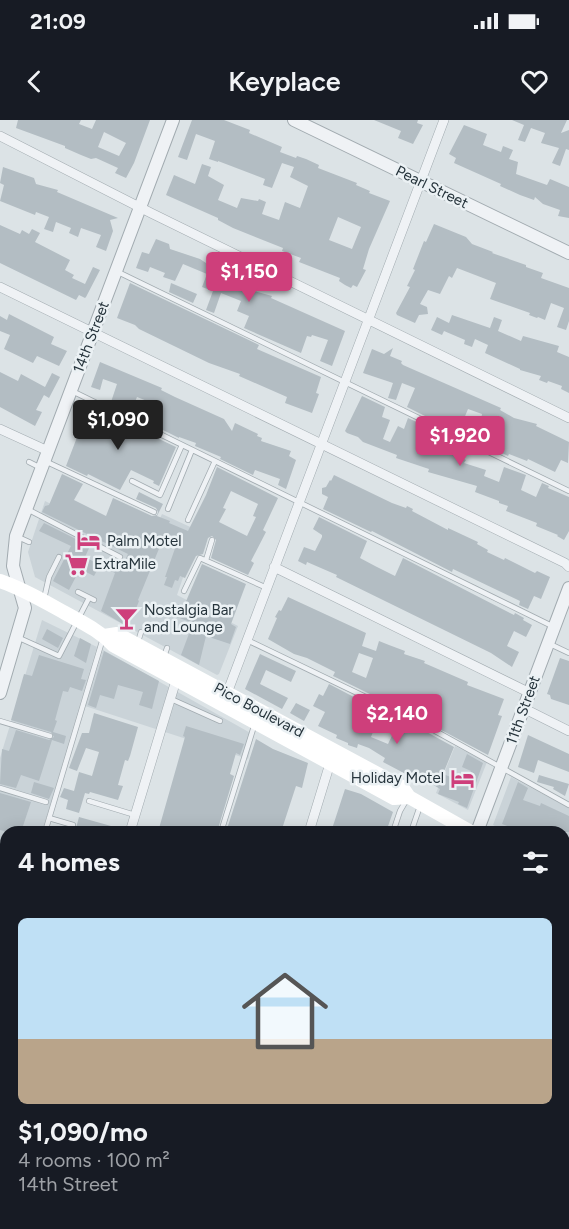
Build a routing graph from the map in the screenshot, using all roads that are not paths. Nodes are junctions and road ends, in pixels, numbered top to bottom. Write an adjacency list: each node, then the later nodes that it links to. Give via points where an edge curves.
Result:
1 (173, 120): 6 (street, 14th Street)
2 (294, 120): 5 (street, Pearl Street)
3 (444, 120): 5 (street)
4 (0, 136): 6 (street)
5 (420, 182): 7 (street, Pearl Street); 10 (street)
6 (140, 208): 8 (street, 14th Street); 10 (street)
7 (569, 253)
8 (116, 271): 11 (street, 14th Street); 12 (lane)
9 (0, 287): 11 (street)
10 (368, 320): 12 (street); 14 (street)
11 (93, 333): 13 (street, 14th Street); 16 (street)
12 (344, 382): 16 (street); 23 (lane)
13 (71, 391): 17 (lane); 19 (street, 14th Street)
14 (569, 418)
15 (0, 429): 19 (street)
16 (322, 443): 24 (street); 36 (street)
17 (182, 445): 18 (lane); 22 (lane, via 160,495)
18 (192, 450): 20 (lane); 26 (lane)
19 (45, 460): 21 (lane); 25 (street, 14th Street); 27 (lane)
20 (215, 461): 24 (lane); 28 (lane)
21 (29, 462)
22 (132, 481)
23 (569, 491)
24 (299, 502): 35 (street); 46 (lane)
25 (26, 509): 29 (street, 14th Street); 33 (lane)
26 (168, 509)
27 (154, 512)
28 (188, 519)
29 (16, 536): 31 (lane); 39 (street, 14th Street, via 13,566)
30 (212, 540): 34 (lane)
31 (28, 542)
32 (59, 557): 44 (lane)
33 (120, 557)
34 (206, 560): 40 (lane); 42 (lane, via 197,561)
35 (274, 567): 40 (street); 55 (street)
36 (569, 567)
37 (0, 572): 39 (main road, Pico Boulevard)
38 (0, 581): 39 (main road, Pico Boulevard)
39 (19, 587): 44 (main road, Pico Boulevard); 48 (street, 14th Street, via 25,608)
40 (267, 588): 49 (street)
41 (569, 588): 46 (street, 11th Street)
42 (184, 591)
43 (78, 592): 45 (lane, via 91,599)
44 (43, 601): 45 (main road, Pico Boulevard)
45 (78, 621): 47 (main road, Pico Boulevard); 48 (lane, via 59,656)
46 (554, 628): 50 (street, 11th Street)
47 (104, 636): 53 (main road, Pico Boulevard, via 113,645); 53 (main road, Pico Boulevard, via 117,634 139,639 166,654); 72 (lane)
48 (18, 637): 52 (street, 14th Street)
49 (247, 640): 56 (street); 65 (lane, via 428,727)
50 (548, 643): 51 (lane); 55 (street, 11th Street)
51 (569, 653)
52 (5, 660): 54 (street, 14th Street)
53 (178, 674): 56 (main road, Pico Boulevard); 56 (main road, Pico Boulevard, via 204,676); 57 (street)
54 (0, 693)
55 (530, 693): 58 (street, 11th Street)
56 (224, 698): 61 (main road, Pico Boulevard); 64 (main road, Pico Boulevard)
57 (171, 699): 60 (lane); 71 (street)
58 (525, 709): 62 (street); 65 (street, 11th Street)
59 (0, 721): 63 (lane)
60 (220, 721)
61 (255, 722): 64 (main road, Pico Boulevard); 76 (lane)
62 (569, 731)
63 (50, 736)
64 (332, 757): 67 (main road, Pico Boulevard, via 394,798); 77 (street)
65 (502, 768): 70 (lane); 81 (street, 11th Street)
66 (0, 788): 69 (lane)
67 (415, 800): 78 (lane, via 399,811); 79 (lane); 80 (main road, Pico Boulevard)
68 (89, 801): 71 (lane)
69 (46, 802)
70 (569, 805)
71 (135, 815): 75 (street)
72 (49, 818): 73 (lane); 74 (lane)
73 (73, 825)
74 (47, 826)
75 (132, 826)
76 (223, 826)
77 (311, 826)
78 (395, 826)
79 (412, 826)
80 (460, 826)
81 (479, 826)

